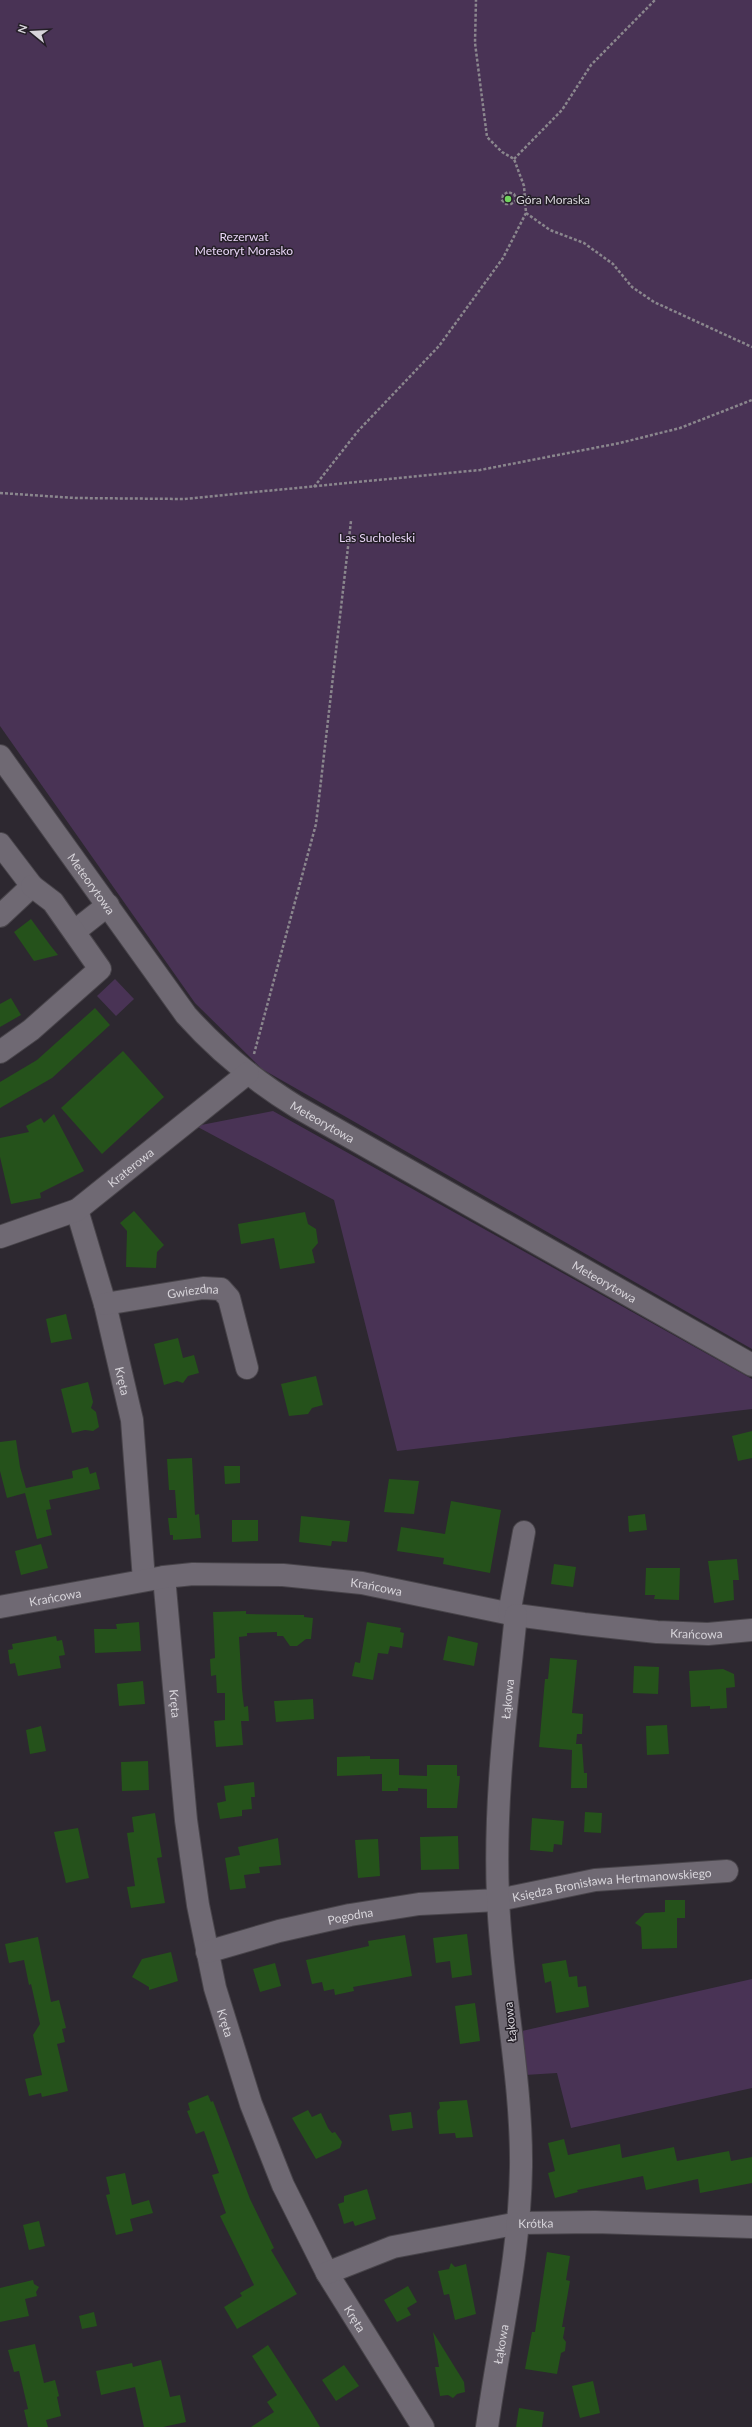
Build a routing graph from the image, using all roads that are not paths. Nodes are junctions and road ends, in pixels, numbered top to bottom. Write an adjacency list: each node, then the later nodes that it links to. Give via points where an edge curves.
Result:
1 (0, 756): 4 (street, Meteorytowa)
2 (0, 844): 3 (street)
3 (32, 886): 5 (street); 6 (street, via 53,902)
4 (108, 905): 6 (street); 8 (street, Meteorytowa, via 186,1015 215,1047)
5 (0, 916)
6 (76, 931): 7 (street, via 100,969 31,1030)
7 (0, 1052)
8 (248, 1073): 9 (street, Kraterowa); 12 (street, Meteorytowa, via 268,1089 310,1115)
9 (77, 1210): 10 (street, Kraterowa); 11 (street, Kręta)
10 (0, 1237)
11 (105, 1304): 13 (street, Gwiezdna, via 203,1288 221,1289 228,1298); 15 (street, Kręta, via 135,1441)
12 (752, 1365)
13 (247, 1368)
14 (524, 1532): 17 (street, Łąkowa)
15 (154, 1578): 16 (street, Krańcowa); 17 (street, Krańcowa, via 235,1574 329,1578); 21 (street, Kręta, via 186,1820)
16 (0, 1607)
17 (512, 1614): 18 (street, Krańcowa, via 657,1632 708,1634); 20 (street, Łąkowa, via 499,1787)
18 (752, 1630)
19 (727, 1870): 20 (street, Księdza Bronisława Hertmanowskiego, via 595,1880)
20 (498, 1900): 21 (street, Pogodna, via 419,1904 350,1915 279,1931); 22 (street, Łąkowa, via 518,2101 521,2164)
21 (207, 1952): 24 (street, Kręta, via 215,1988 251,2104 284,2185)
22 (519, 2223): 23 (street, Krótka, via 595,2222); 24 (street, Krótka, via 393,2247); 26 (street, Łąkowa)
23 (752, 2227)
24 (327, 2273): 25 (street, Kręta)
25 (423, 2427)
26 (487, 2427)

